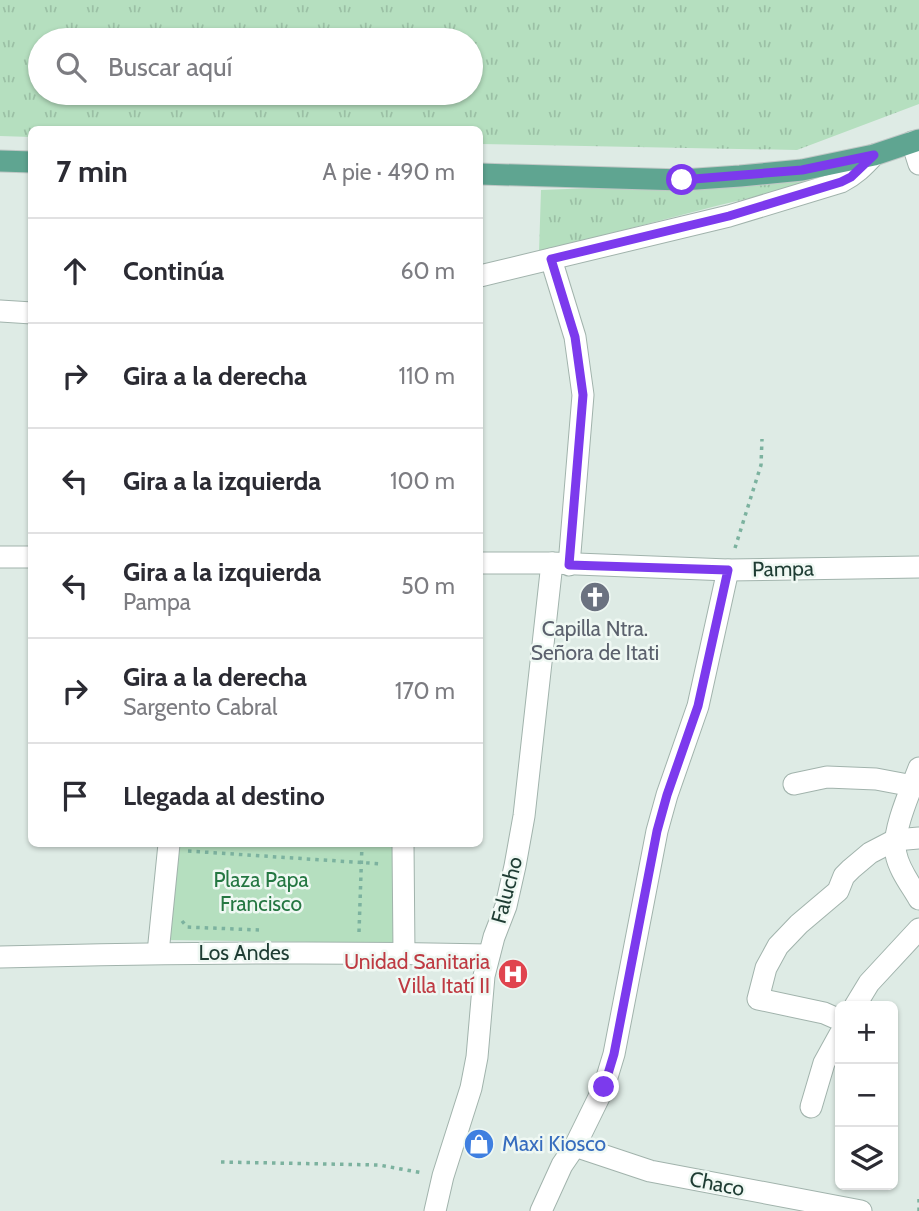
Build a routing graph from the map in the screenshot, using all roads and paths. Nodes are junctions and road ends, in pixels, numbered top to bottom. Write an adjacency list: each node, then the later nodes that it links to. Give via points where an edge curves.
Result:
1 (916, 141): 2 (main road); 5 (street)
2 (874, 155): 6 (main road, via 802,170 682,180); 7 (street, via 841,182 729,216)
3 (0, 161): 4 (main road)
4 (28, 162)
5 (919, 164)
6 (483, 174)
7 (551, 259): 8 (street); 15 (street, Falucho, via 575,337 583,395)
8 (483, 275)
9 (0, 311): 10 (street)
10 (28, 313)
11 (762, 439): 17 (path, via 761,465)
12 (0, 556): 13 (street)
13 (28, 557)
14 (483, 563): 15 (street, Pampa)
15 (560, 564): 17 (street, Pampa); 34 (street, Falucho, via 524,816 506,905)
16 (919, 567): 17 (street, Pampa)
17 (728, 570): 40 (street, via 698,706 657,831 614,1054 604,1087)
18 (916, 777): 19 (street, via 827,777); 21 (street)
19 (794, 784)
20 (919, 838): 21 (street)
21 (895, 840): 27 (street, via 895,854); 37 (street, via 851,869 838,891 778,946 766,968 758,999)
22 (169, 847): 31 (street)
23 (186, 847): 26 (path, via 185,851)
24 (362, 847): 26 (path)
25 (403, 854): 26 (path); 33 (street)
26 (360, 864): 32 (path)
27 (919, 899)
28 (180, 919): 30 (path, via 187,926)
29 (919, 929): 36 (street)
30 (266, 930)
31 (158, 953): 32 (street, Los Andes); 35 (street, Los Andes)
32 (359, 953): 33 (street, Los Andes)
33 (404, 953): 34 (street, Los Andes)
34 (489, 956): 42 (street, Falucho, via 471,1088)
35 (0, 957)
36 (858, 1001)
37 (835, 1018)
38 (835, 1043): 39 (street)
39 (811, 1107)
40 (575, 1146): 44 (street, Chaco, via 650,1171); 46 (street)
41 (221, 1162): 42 (path, via 379,1165)
42 (443, 1176): 45 (street, Falucho)
43 (919, 1194): 48 (path)
44 (782, 1204): 47 (street, Chaco)
45 (435, 1211)
46 (541, 1211)
47 (861, 1211)
48 (919, 1211)

